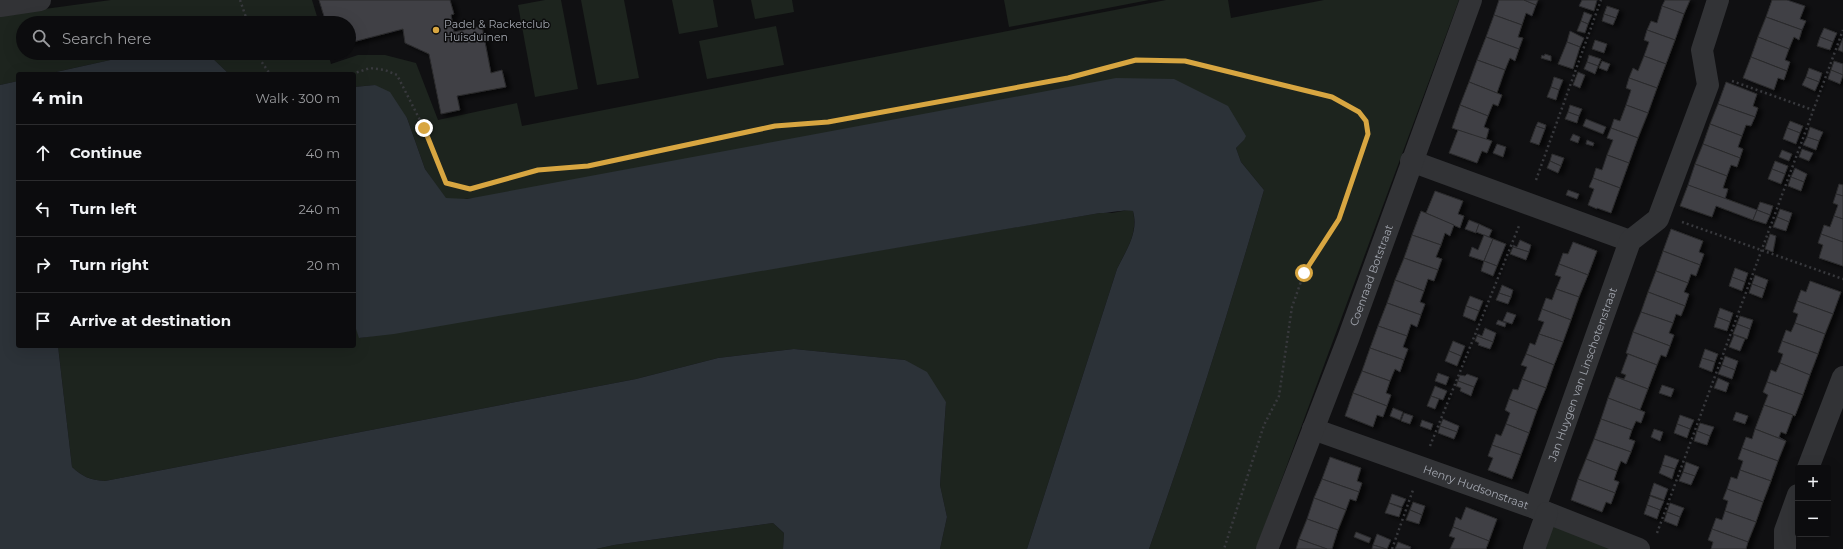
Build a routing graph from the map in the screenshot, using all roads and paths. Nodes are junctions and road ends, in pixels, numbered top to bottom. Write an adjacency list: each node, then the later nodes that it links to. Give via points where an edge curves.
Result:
1 (40, 0): 6 (street)
2 (240, 0): 7 (path)
3 (1471, 0): 14 (street, Coenraad Botstraat)
4 (1602, 0): 15 (path)
5 (1718, 0): 11 (street, via 1702,50)
6 (0, 6)
7 (246, 16)
8 (1843, 30): 13 (path)
9 (261, 60): 10 (path)
10 (269, 72)
11 (1706, 72): 13 (path); 16 (street, via 1708,85)
12 (356, 73): 27 (path, via 370,68 397,75 424,128 446,183 470,189 538,170 588,166 775,126 828,122 1068,78 1136,60 1185,61 1332,97 1359,112 1366,121 1368,134 1339,219 1301,280 1292,307 1279,396 1264,425)
13 (1813, 110): 18 (path)
14 (1411, 161): 15 (street); 21 (street, Coenraad Botstraat, via 1348,339)
15 (1528, 203): 17 (street); 23 (path)
16 (1659, 214): 17 (street, via 1658,219); 18 (path)
17 (1630, 241): 25 (street, Jan Huygen van Linschotenstraat)
18 (1762, 250): 19 (path); 26 (path)
19 (1843, 279)
20 (1843, 377): 22 (street)
21 (1312, 429): 23 (street, Henry Hudsonstraat); 28 (street, Coenraad Botstraat)
22 (1809, 465)
23 (1421, 468): 25 (street, Henry Hudsonstraat); 29 (path)
24 (1796, 501): 32 (street, via 1785,531)
25 (1541, 511): 30 (street, Jan Huygen van Linschotenstraat); 31 (street, Henry Hudsonstraat)
26 (1657, 535)
27 (1224, 549)
28 (1267, 549)
29 (1392, 549)
30 (1534, 549)
31 (1639, 549)
32 (1786, 549)

